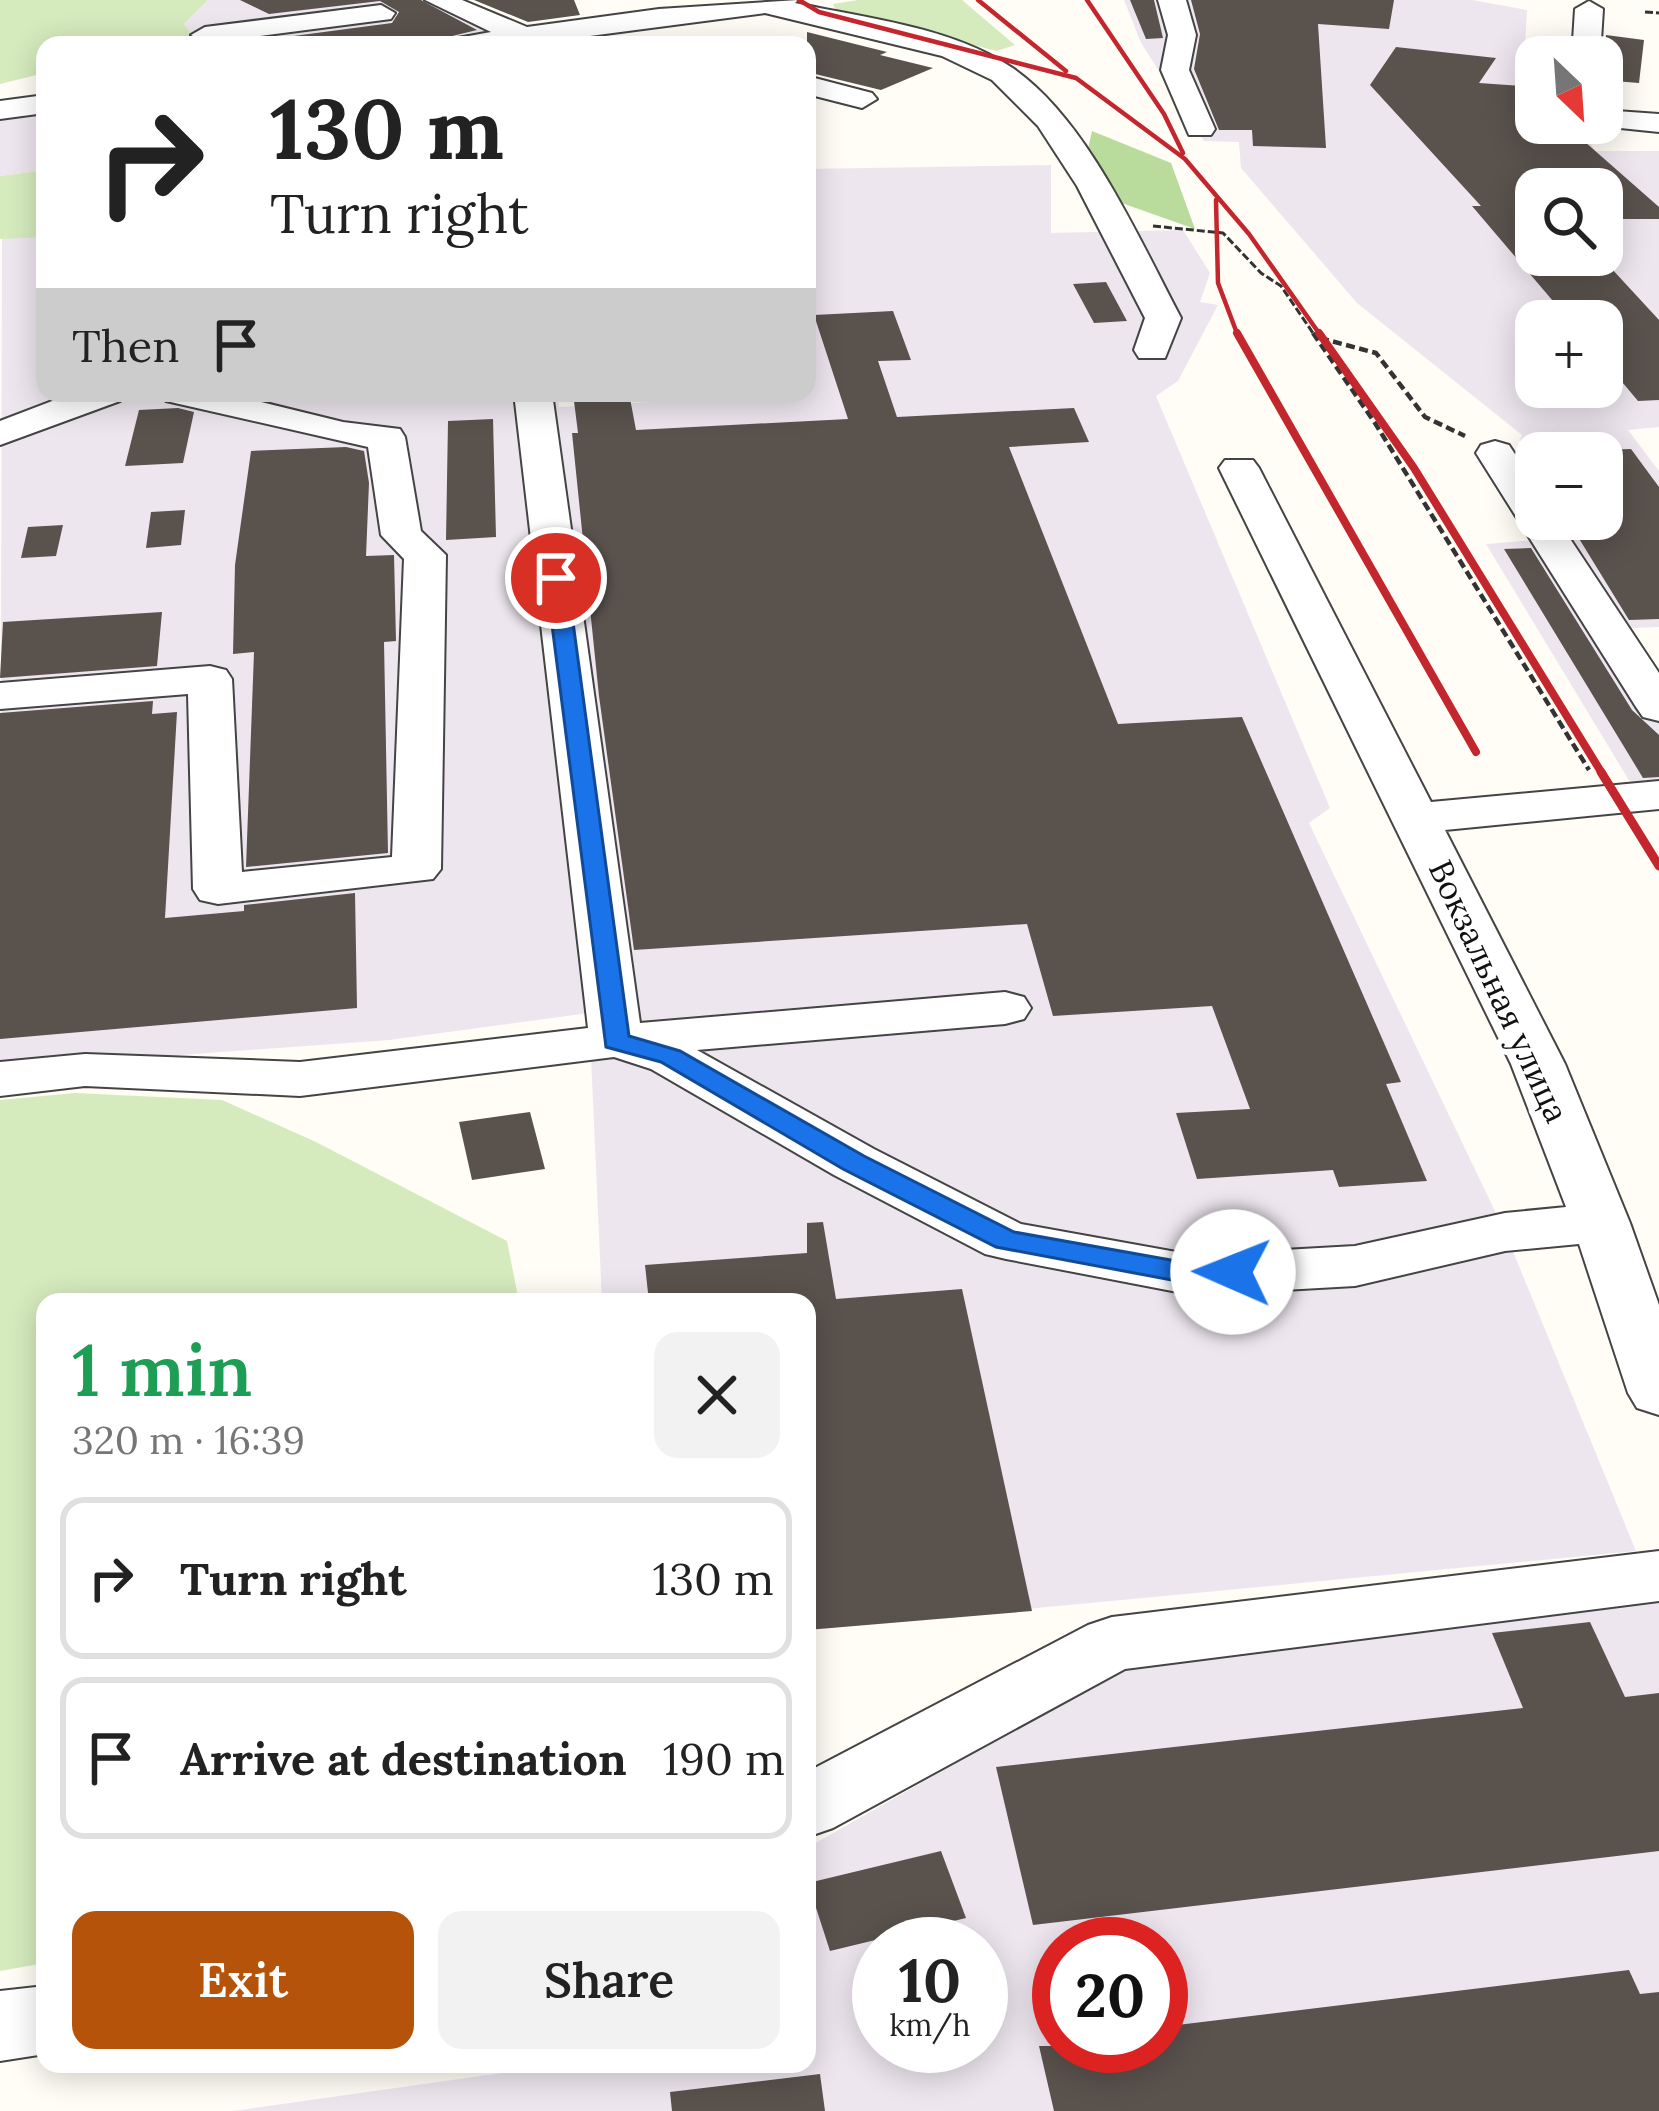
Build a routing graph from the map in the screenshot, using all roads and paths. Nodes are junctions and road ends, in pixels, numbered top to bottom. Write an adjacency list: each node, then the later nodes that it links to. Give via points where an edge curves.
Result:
1 (338, 0): 8 (street)
2 (351, 0): 11 (street)
3 (439, 0): 15 (street)
4 (638, 0): 12 (street)
5 (1172, 0): 24 (street, via 1182,35 1175,70)
6 (778, 3): 12 (street); 25 (street, via 999,71 1042,105)
7 (1586, 5): 17 (street)
8 (298, 7)
9 (1645, 12): 10 (path)
10 (1659, 13)
11 (381, 14): 13 (street); 14 (street, via 412,27)
12 (623, 33): 16 (street)
13 (205, 35)
14 (341, 36)
15 (524, 36)
16 (584, 36)
17 (1586, 36)
18 (816, 87): 19 (street)
19 (862, 99)
20 (36, 105): 21 (street)
21 (0, 110)
22 (1623, 120): 23 (street)
23 (1659, 123)
24 (1200, 129)
25 (1108, 219): 26 (path, via 1232,238 1257,275 1281,286); 27 (street, via 1163,318)
26 (1316, 337): 32 (path, via 1376,353 1425,417); 41 (path)
27 (1152, 350)
28 (84, 402): 31 (street)
29 (216, 402): 38 (street, via 386,436 401,535 425,555 416,869 218,889 210,679)
30 (534, 402): 44 (street)
31 (0, 434)
32 (1495, 453): 34 (street)
33 (1239, 468): 42 (street)
34 (1515, 484)
35 (1551, 540): 37 (street)
36 (1659, 627): 37 (street)
37 (1608, 629): 39 (street)
38 (0, 696)
39 (1659, 707)
40 (1659, 795): 41 (street, Вокзальная улица)
41 (1607, 798): 42 (street, Вокзальная улица)
42 (1417, 818): 46 (street, Вокзальная улица, via 1538,1064)
43 (1005, 1008): 44 (street)
44 (603, 1043): 45 (street, via 300,1079 85,1070); 46 (street, via 670,1057 1006,1240 1193,1274 1355,1266 1505,1232)
45 (0, 1079)
46 (1601, 1223): 47 (street, Вокзальная улица)
47 (1659, 1394)
48 (1659, 1576): 49 (street, via 1112,1644)
49 (816, 1803)
50 (36, 2021): 51 (street)
51 (0, 2026)

